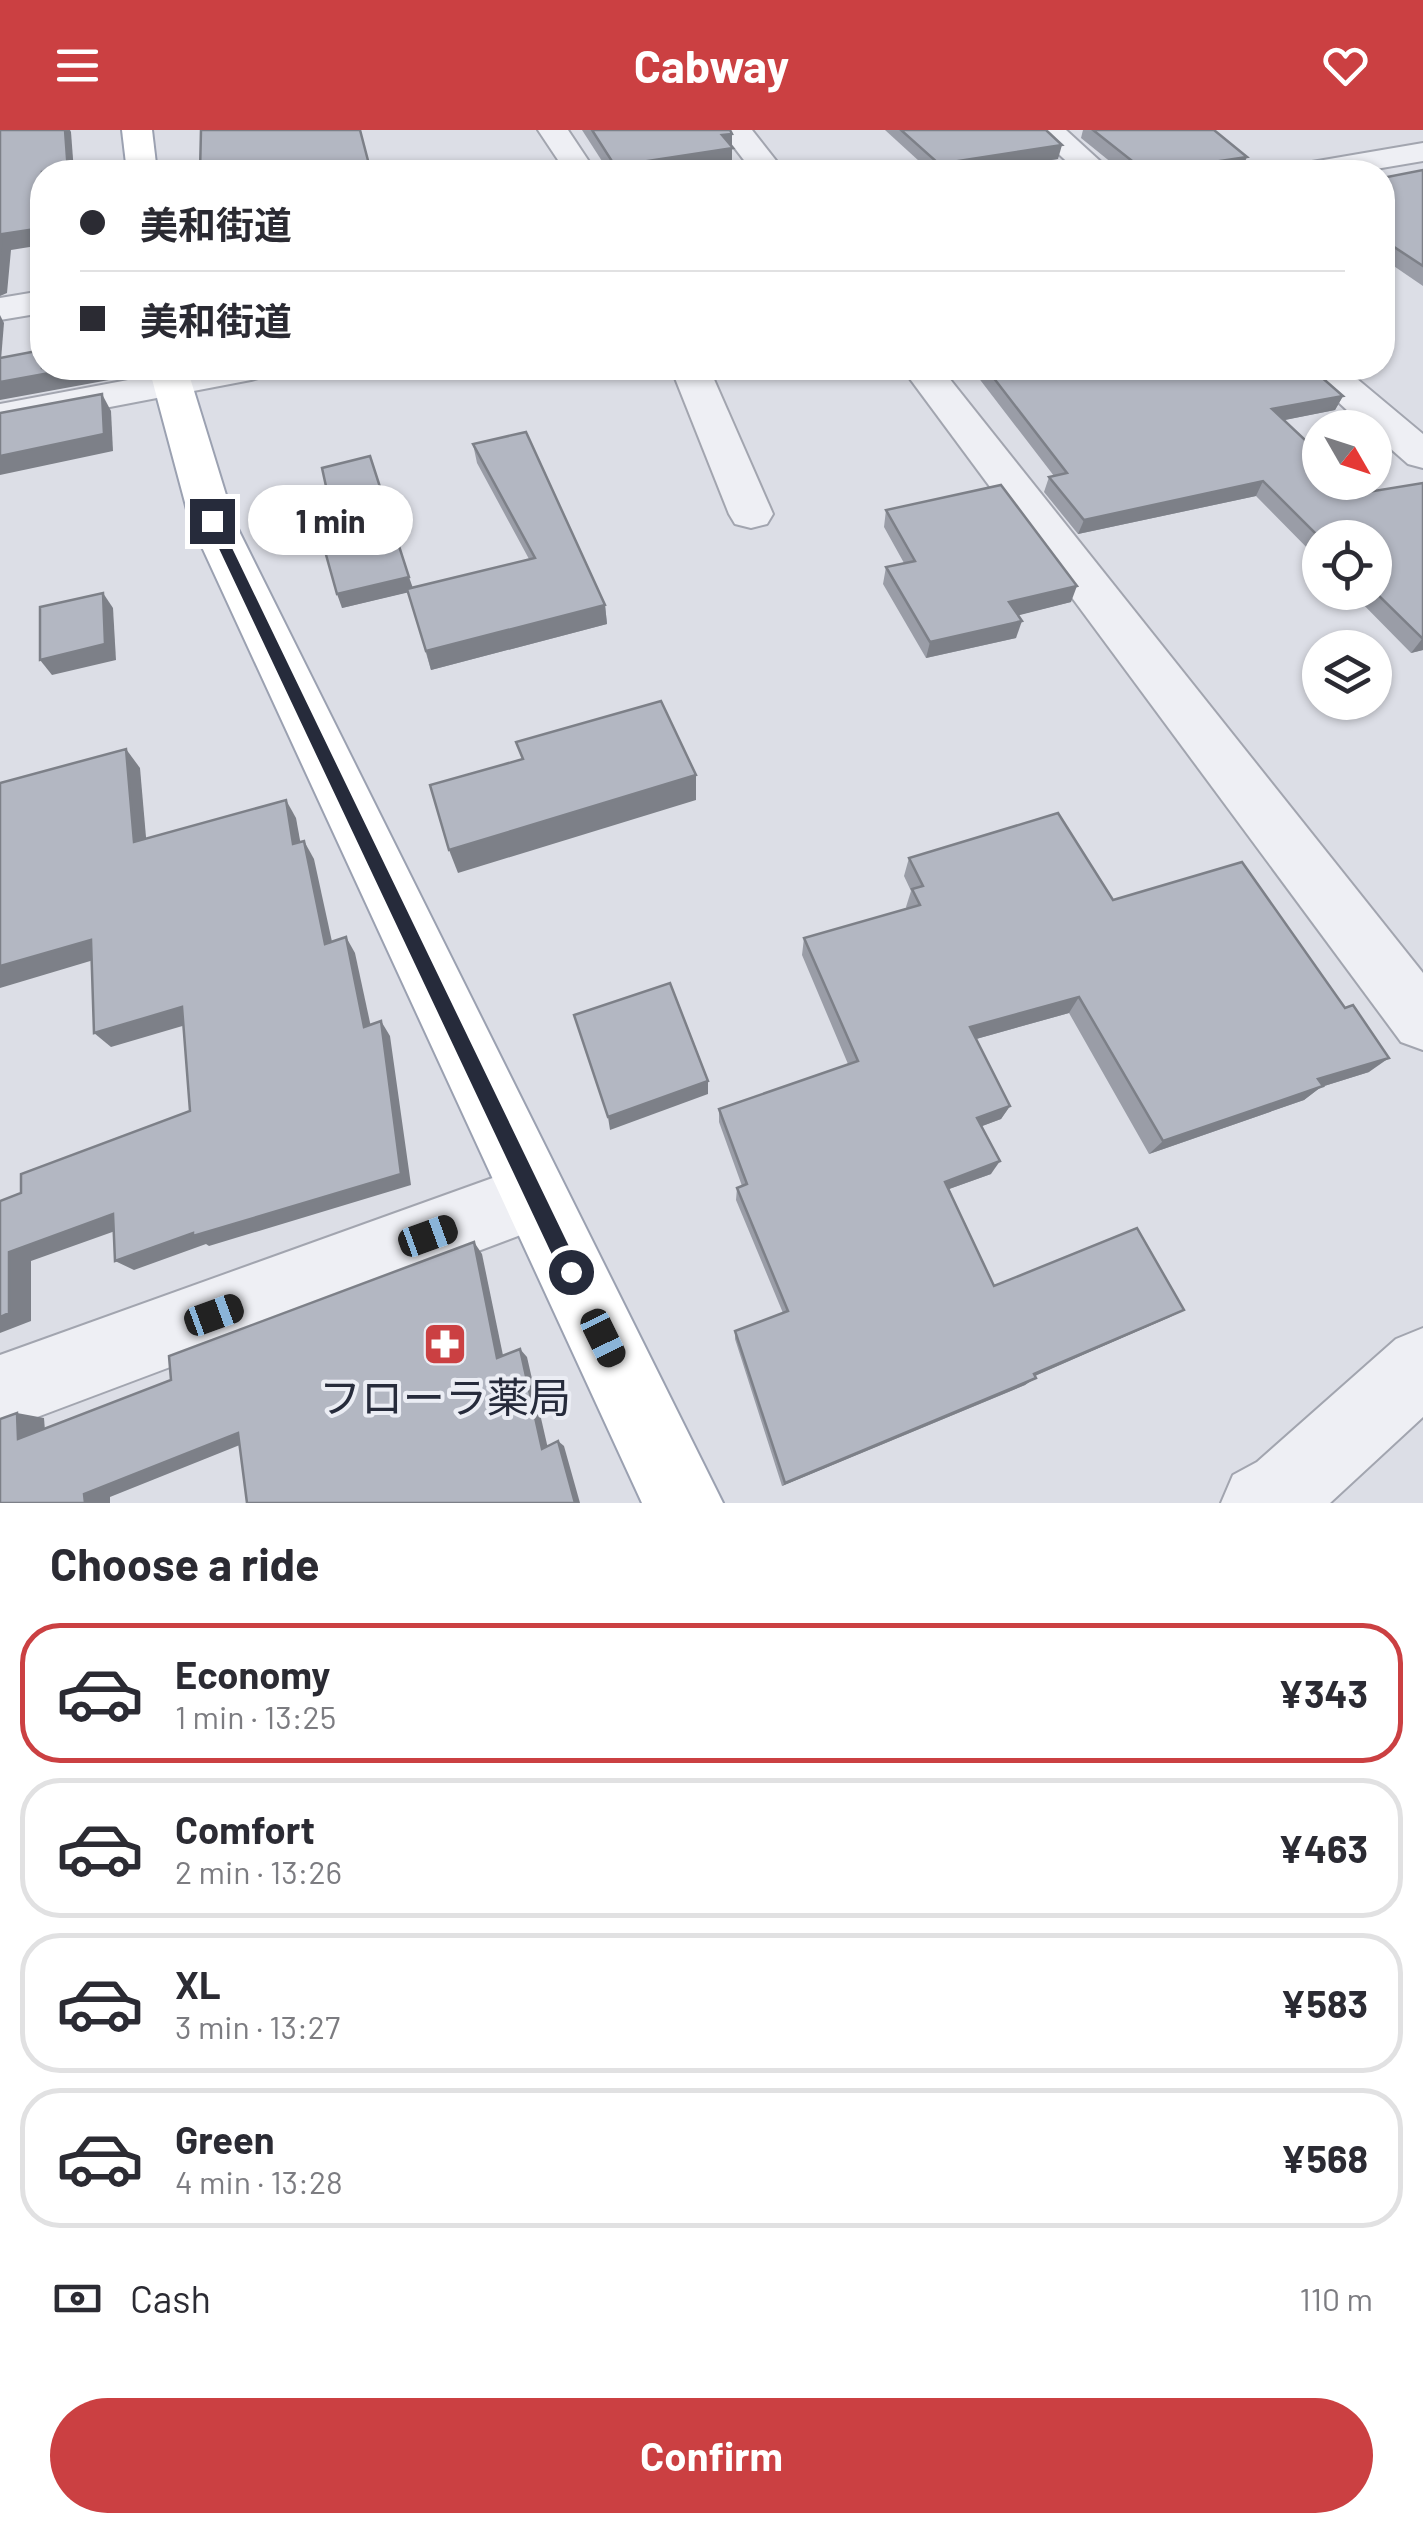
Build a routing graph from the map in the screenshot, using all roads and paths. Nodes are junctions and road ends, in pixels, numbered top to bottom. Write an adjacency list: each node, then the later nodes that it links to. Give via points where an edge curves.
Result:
1 (137, 130): 6 (main road)
2 (553, 130): 7 (street)
3 (736, 130): 8 (street)
4 (1048, 130): 9 (street)
5 (1359, 130): 10 (street)
6 (141, 160)
7 (573, 160)
8 (760, 160)
9 (1082, 160)
10 (1415, 160)
11 (30, 304): 12 (street)
12 (0, 310)
13 (148, 380): 18 (street)
14 (170, 380): 22 (main road, via 212,521)
15 (695, 380): 20 (street)
16 (931, 380): 21 (street)
17 (1336, 380): 19 (street)
18 (0, 416)
19 (1423, 455)
20 (752, 514)
21 (1423, 1022)
22 (534, 1197): 24 (street); 25 (main road)
23 (1423, 1366): 26 (street, via 1285,1490)
24 (0, 1393)
25 (682, 1503)
26 (1262, 1503)

